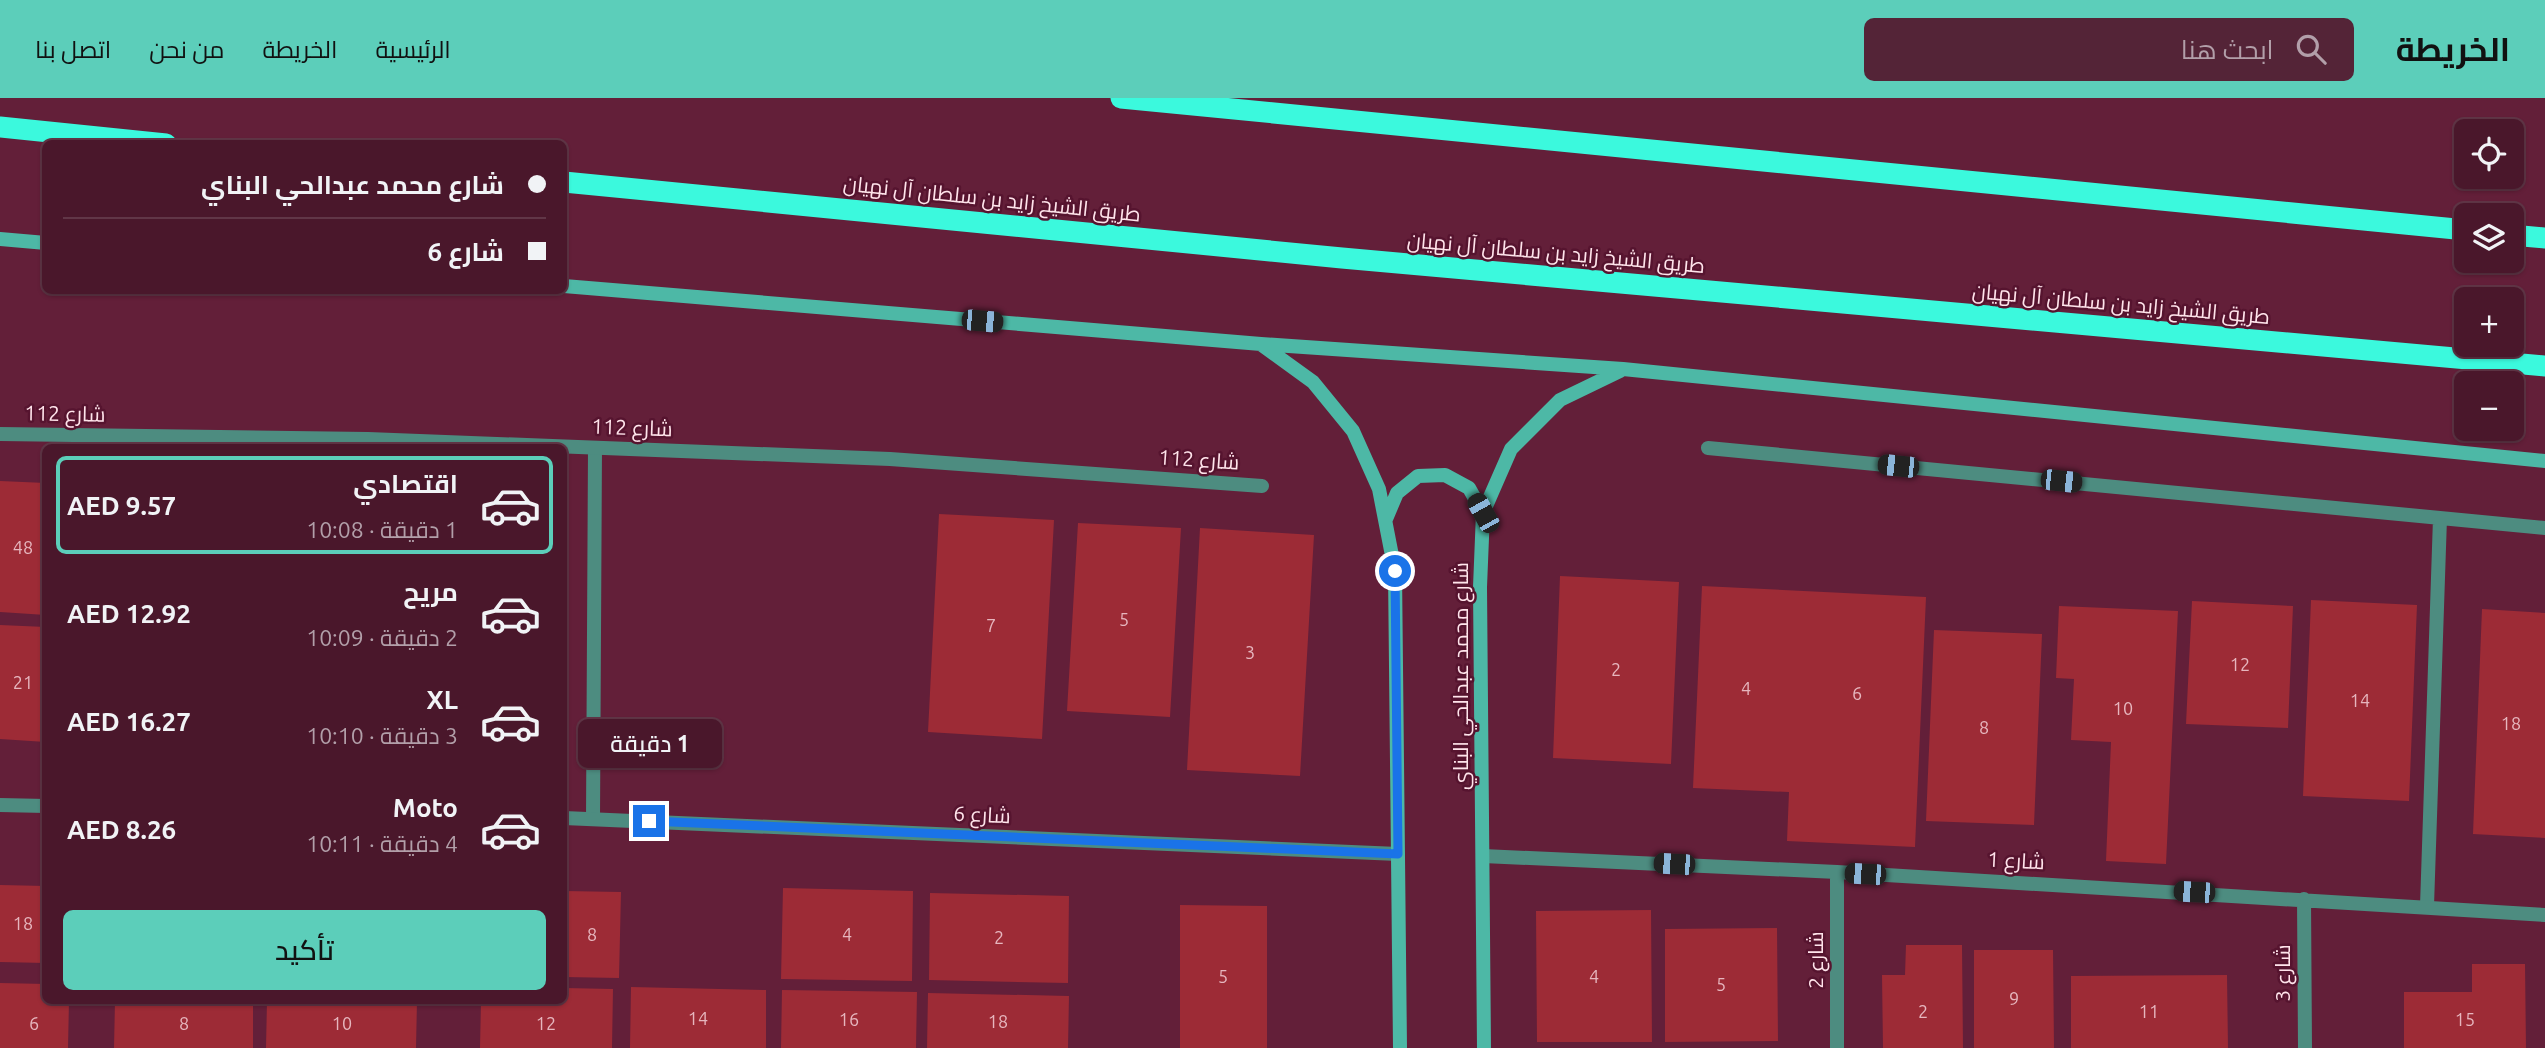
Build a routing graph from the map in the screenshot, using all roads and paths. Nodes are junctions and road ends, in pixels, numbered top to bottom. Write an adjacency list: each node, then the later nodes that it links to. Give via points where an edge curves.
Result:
1 (1121, 98): 5 (highway)
2 (0, 127): 3 (highway)
3 (127, 140)
4 (567, 182): 12 (highway, طريق الشيخ زايد بن سلطان آل نهيان, via 1342,258)
5 (2454, 229)
6 (2524, 236): 7 (highway)
7 (2545, 238)
8 (0, 239): 9 (main road)
9 (42, 243)
10 (567, 286): 11 (main road)
11 (1261, 344): 13 (main road); 23 (main road, via 1313,382 1353,431 1379,489)
12 (2545, 366)
13 (1623, 369): 19 (main road); 21 (main road, شارع محمد عبدالحي البناي, via 1560,400 1511,449)
14 (0, 434): 15 (street, شارع 112)
15 (494, 444)
16 (567, 447): 17 (street, شارع 112)
17 (595, 448): 20 (street, شارع 112, via 890,459); 28 (street)
18 (1708, 448): 22 (street)
19 (2545, 461)
20 (1262, 486)
21 (1483, 513): 23 (main road, via 1469,488 1445,475 1418,476 1397,493); 30 (main road, شارع محمد عبدالحي البناي)
22 (2440, 518): 24 (street); 33 (street)
23 (1386, 519): 29 (main road, via 1395,571)
24 (2545, 528)
25 (0, 805): 26 (street)
26 (42, 806)
27 (567, 818): 28 (street, شارع 6)
28 (593, 819): 29 (street, شارع 6)
29 (1398, 854): 35 (main road)
30 (1483, 856): 31 (street, شارع 1); 36 (main road, شارع محمد عبدالحي البناي)
31 (1837, 872): 32 (street, شارع 1); 37 (street, شارع 2)
32 (2304, 898): 33 (street, شارع 1); 38 (street, شارع 3)
33 (2427, 906): 34 (street, شارع 1)
34 (2545, 915)
35 (1399, 1048)
36 (1484, 1048)
37 (1837, 1048)
38 (2305, 1048)

